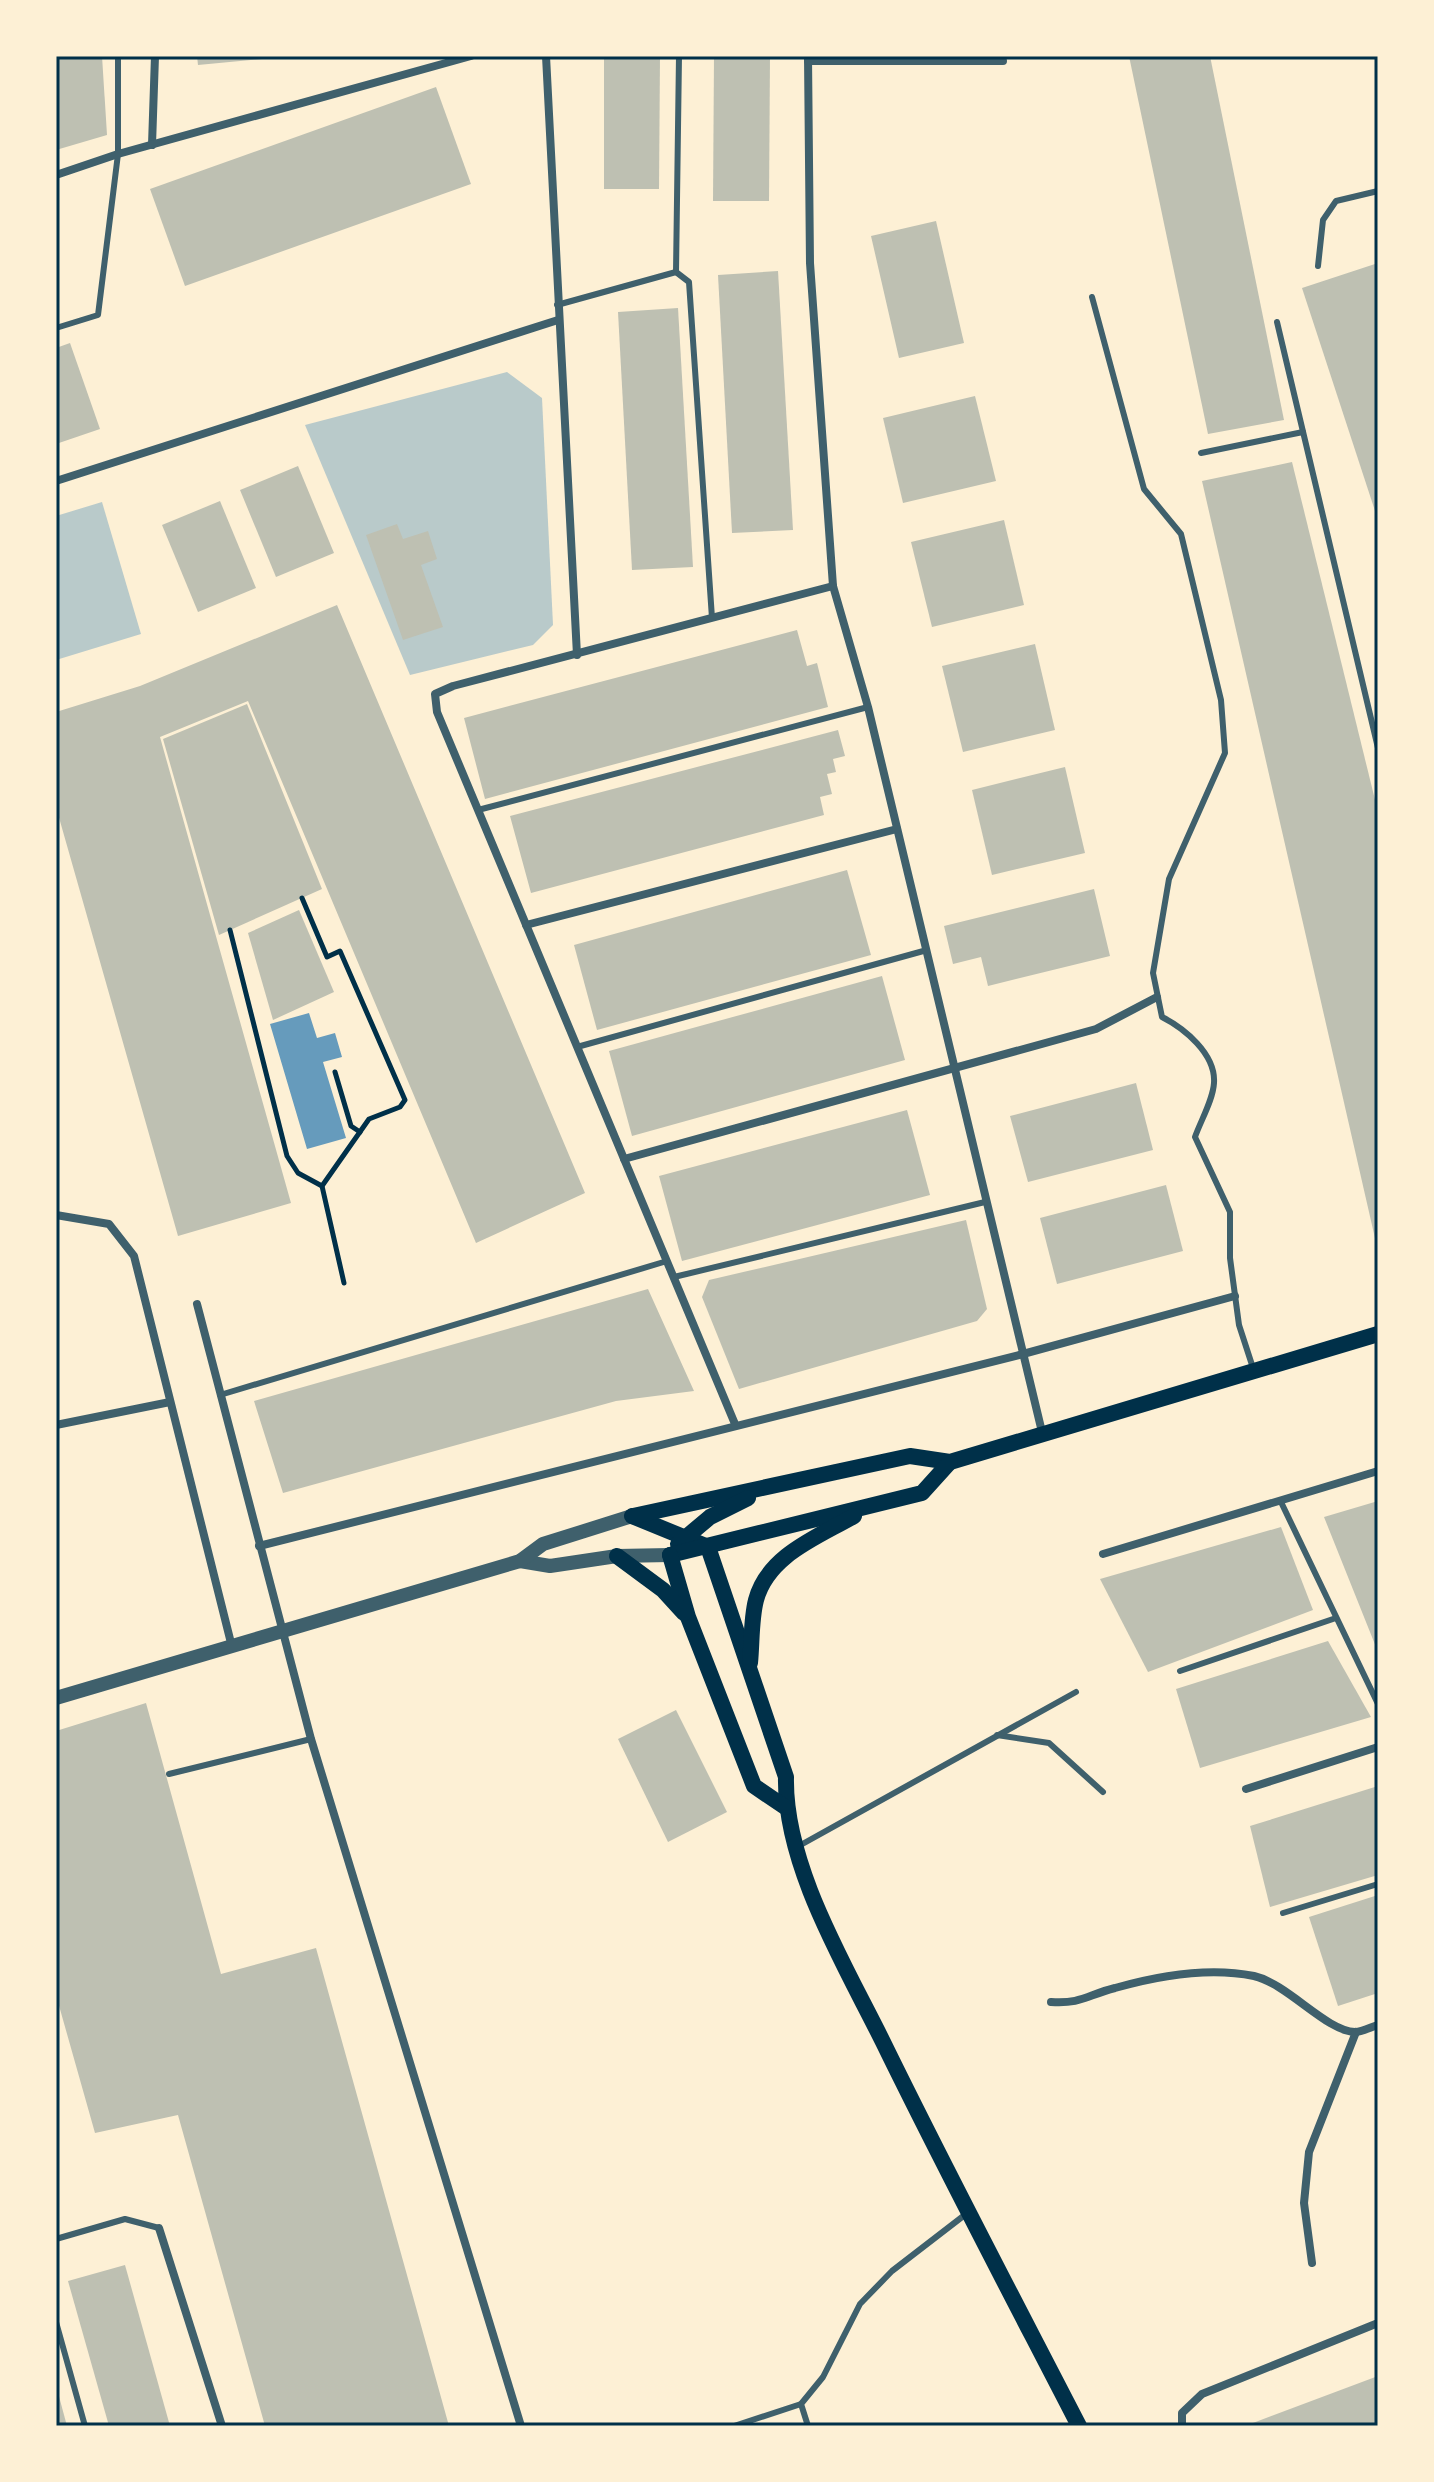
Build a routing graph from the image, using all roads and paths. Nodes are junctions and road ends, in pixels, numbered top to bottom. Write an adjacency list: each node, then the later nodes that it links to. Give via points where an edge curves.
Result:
1 (118, 56): 9 (lane)
2 (155, 56): 8 (street)
3 (471, 56): 8 (street)
4 (546, 56): 15 (street)
5 (679, 56): 13 (lane)
6 (808, 58): 7 (street); 22 (street, via 810,263)
7 (1006, 58)
8 (152, 145): 9 (street)
9 (118, 154): 10 (street); 18 (lane, via 98,315)
10 (56, 175)
11 (1378, 191): 12 (lane, via 1336,201 1323,220)
12 (1318, 266)
13 (676, 272): 15 (lane); 23 (lane, via 689,282)
14 (1092, 297): 33 (lane, via 1144,489 1181,534 1221,700 1225,753 1169,879 1153,973)
15 (557, 305): 16 (street)
16 (558, 320): 21 (street); 24 (street)
17 (1277, 322): 19 (lane)
18 (56, 328)
19 (1303, 432): 20 (lane); 26 (lane)
20 (1201, 453)
21 (56, 481)
22 (833, 586): 23 (street); 25 (street)
23 (712, 618): 24 (street)
24 (577, 655): 27 (street, via 435,694 437,712)
25 (868, 707): 27 (lane); 28 (street)
26 (1378, 748)
27 (478, 810): 30 (street)
28 (897, 829): 30 (street); 32 (street)
29 (302, 898): 37 (path, via 327,957 340,951 405,1100 369,1119)
30 (526, 925): 34 (street)
31 (230, 930): 39 (path, via 287,1156 298,1173)
32 (927, 950): 34 (lane); 35 (street)
33 (1157, 997): 35 (street, via 1096,1029); 45 (lane, via 1162,1017 1183,1028 1209,1060 1214,1082 1195,1137 1230,1212)
34 (577, 1047): 38 (street)
35 (955, 1069): 38 (street); 40 (street)
36 (335, 1072): 37 (path, via 351,1126)
37 (360, 1132): 39 (path)
38 (624, 1159): 42 (street)
39 (322, 1186): 44 (path)
40 (985, 1202): 43 (lane); 48 (street)
41 (56, 1215): 51 (street, via 109,1224 134,1256)
42 (667, 1261): 43 (street); 50 (lane)
43 (674, 1277): 52 (street)
44 (344, 1283)
45 (1235, 1296): 48 (street); 49 (lane)
46 (197, 1304): 50 (street)
47 (1378, 1334): 49 (main road)
48 (1023, 1354): 52 (street); 54 (street)
49 (1254, 1371): 54 (main road)
50 (220, 1395): 62 (street)
51 (170, 1402): 53 (street); 71 (street)
52 (735, 1424): 62 (street)
53 (56, 1425)
54 (1042, 1432): 55 (main road)
55 (950, 1462): 57 (main road, via 910,1456); 59 (main road, via 922,1493)
56 (1378, 1471): 58 (street)
57 (769, 1487): 60 (main road); 61 (main road, via 710,1517)
58 (1281, 1502): 64 (street); 69 (lane)
59 (870, 1507): 63 (main road); 73 (main road, via 783,1557 767,1577 756,1600)
60 (632, 1516): 61 (main road); 67 (street, via 543,1544)
61 (684, 1537): 63 (main road); 65 (main road)
62 (259, 1546): 70 (street)
63 (708, 1547): 65 (main road); 73 (main road)
64 (1103, 1554)
65 (670, 1555): 66 (street); 68 (main road)
66 (617, 1556): 67 (street, via 550,1566); 68 (main road, via 663,1590)
67 (520, 1561): 70 (street)
68 (688, 1617): 83 (main road, via 754,1786)
69 (1336, 1618): 72 (lane); 76 (lane)
70 (281, 1633): 71 (street); 78 (street)
71 (232, 1647): 75 (street)
72 (1180, 1671)
73 (749, 1672): 83 (main road, via 786,1777)
74 (1076, 1692): 77 (lane)
75 (56, 1698)
76 (1378, 1704)
77 (997, 1735): 82 (lane, via 1049,1743); 84 (lane)
78 (311, 1739): 80 (lane); 99 (street)
79 (1378, 1747): 81 (street)
80 (169, 1774)
81 (1246, 1789)
82 (1103, 1792)
83 (785, 1807): 84 (main road)
84 (797, 1847): 90 (main road, via 821,1915)
85 (1378, 1884): 86 (lane)
86 (1283, 1913)
87 (1051, 2002): 89 (street, via 1075,2004 1113,1988 1175,1975 1255,1976 1311,2006 1334,2026)
88 (1378, 2025): 89 (street)
89 (1356, 2032): 93 (street, via 1309,2152 1304,2203)
90 (969, 2212): 96 (lane, via 892,2271 860,2304 830,2365); 102 (main road)
91 (159, 2228): 92 (lane, via 125,2219); 98 (street)
92 (56, 2239)
93 (1312, 2263)
94 (56, 2322): 97 (lane)
95 (1378, 2323): 103 (street, via 1202,2394 1182,2413)
96 (801, 2404): 100 (lane); 101 (lane)
97 (85, 2426)
98 (222, 2426)
99 (521, 2426)
100 (734, 2426)
101 (808, 2426)
102 (1079, 2426)
103 (1182, 2426)

